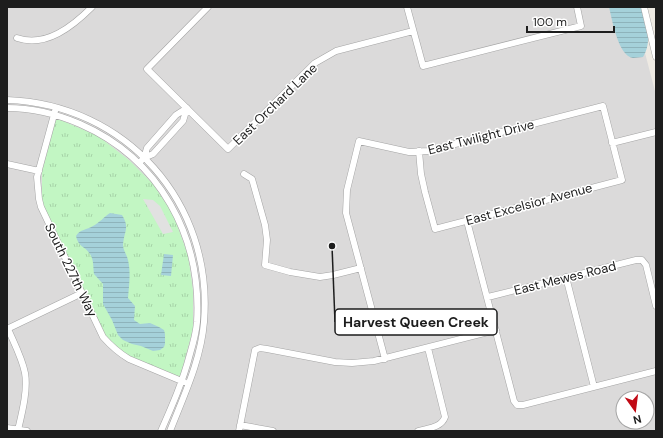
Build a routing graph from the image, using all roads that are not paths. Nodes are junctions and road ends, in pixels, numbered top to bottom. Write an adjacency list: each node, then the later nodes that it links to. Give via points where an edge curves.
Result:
1 (92, 7): 7 (street, via 56,35 32,41)
2 (208, 7): 12 (street, via 147,69)
3 (407, 7): 6 (street)
4 (577, 7): 6 (street, via 581,26 423,66)
5 (644, 7): 8 (street)
6 (414, 31): 12 (street, East Orchard Lane, via 336,51 314,63 228,149)
7 (17, 38)
8 (656, 58)
9 (7, 100): 11 (street)
10 (7, 108): 13 (street)
11 (56, 108): 13 (street, South 227th Way); 19 (street, via 72,112 100,125 132,146)
12 (187, 108): 14 (street, via 176,115); 16 (street, via 182,121)
13 (54, 115): 21 (street, via 104,136); 22 (street, South 227th Way)
14 (162, 130): 16 (street); 19 (street, via 146,148)
15 (656, 132): 17 (street)
16 (169, 136): 19 (street, via 153,154)
17 (612, 143): 18 (street, East Twilight Drive, via 603,106 428,151); 24 (street, East Excelsior Avenue, via 622,180)
18 (419, 151): 24 (street, East Excelsior Avenue, via 421,174 435,229); 25 (street, East Twilight Drive, via 409,152 359,141 347,190 346,213)
19 (144, 158): 21 (street); 36 (street, via 179,202 196,240 203,268 204,322 200,349)
20 (7, 164): 22 (street)
21 (139, 164): 35 (street, via 171,204 187,240 194,266 197,324 186,370)
22 (39, 171): 27 (street, South 227th Way, via 38,199)
23 (244, 174): 25 (street, via 252,179 265,225 265,265 320,277)
24 (467, 221): 28 (street)
25 (361, 268): 33 (street)
26 (566, 277): 28 (street, East Mewes Road); 29 (street, East Mewes Road, via 642,260 646,265); 37 (street)
27 (82, 293): 30 (street); 35 (street, South 227th Way, via 103,337 109,344 129,359)
28 (488, 297): 31 (street)
29 (656, 306)
30 (7, 329): 40 (street, via 26,374)
31 (496, 330): 32 (street); 37 (street, via 517,405)
32 (428, 348): 33 (street); 45 (street, via 445,417 438,426)
33 (385, 359): 39 (street, via 335,362 267,349 255,350)
34 (656, 371): 37 (street)
35 (181, 380): 36 (street, South 227th Way); 42 (street)
36 (189, 384): 43 (street)
37 (594, 387)
38 (7, 428): 40 (street)
39 (240, 428): 44 (street)
40 (18, 430): 41 (street)
41 (27, 431)
42 (162, 431)
43 (170, 431)
44 (273, 431)
45 (418, 431)

